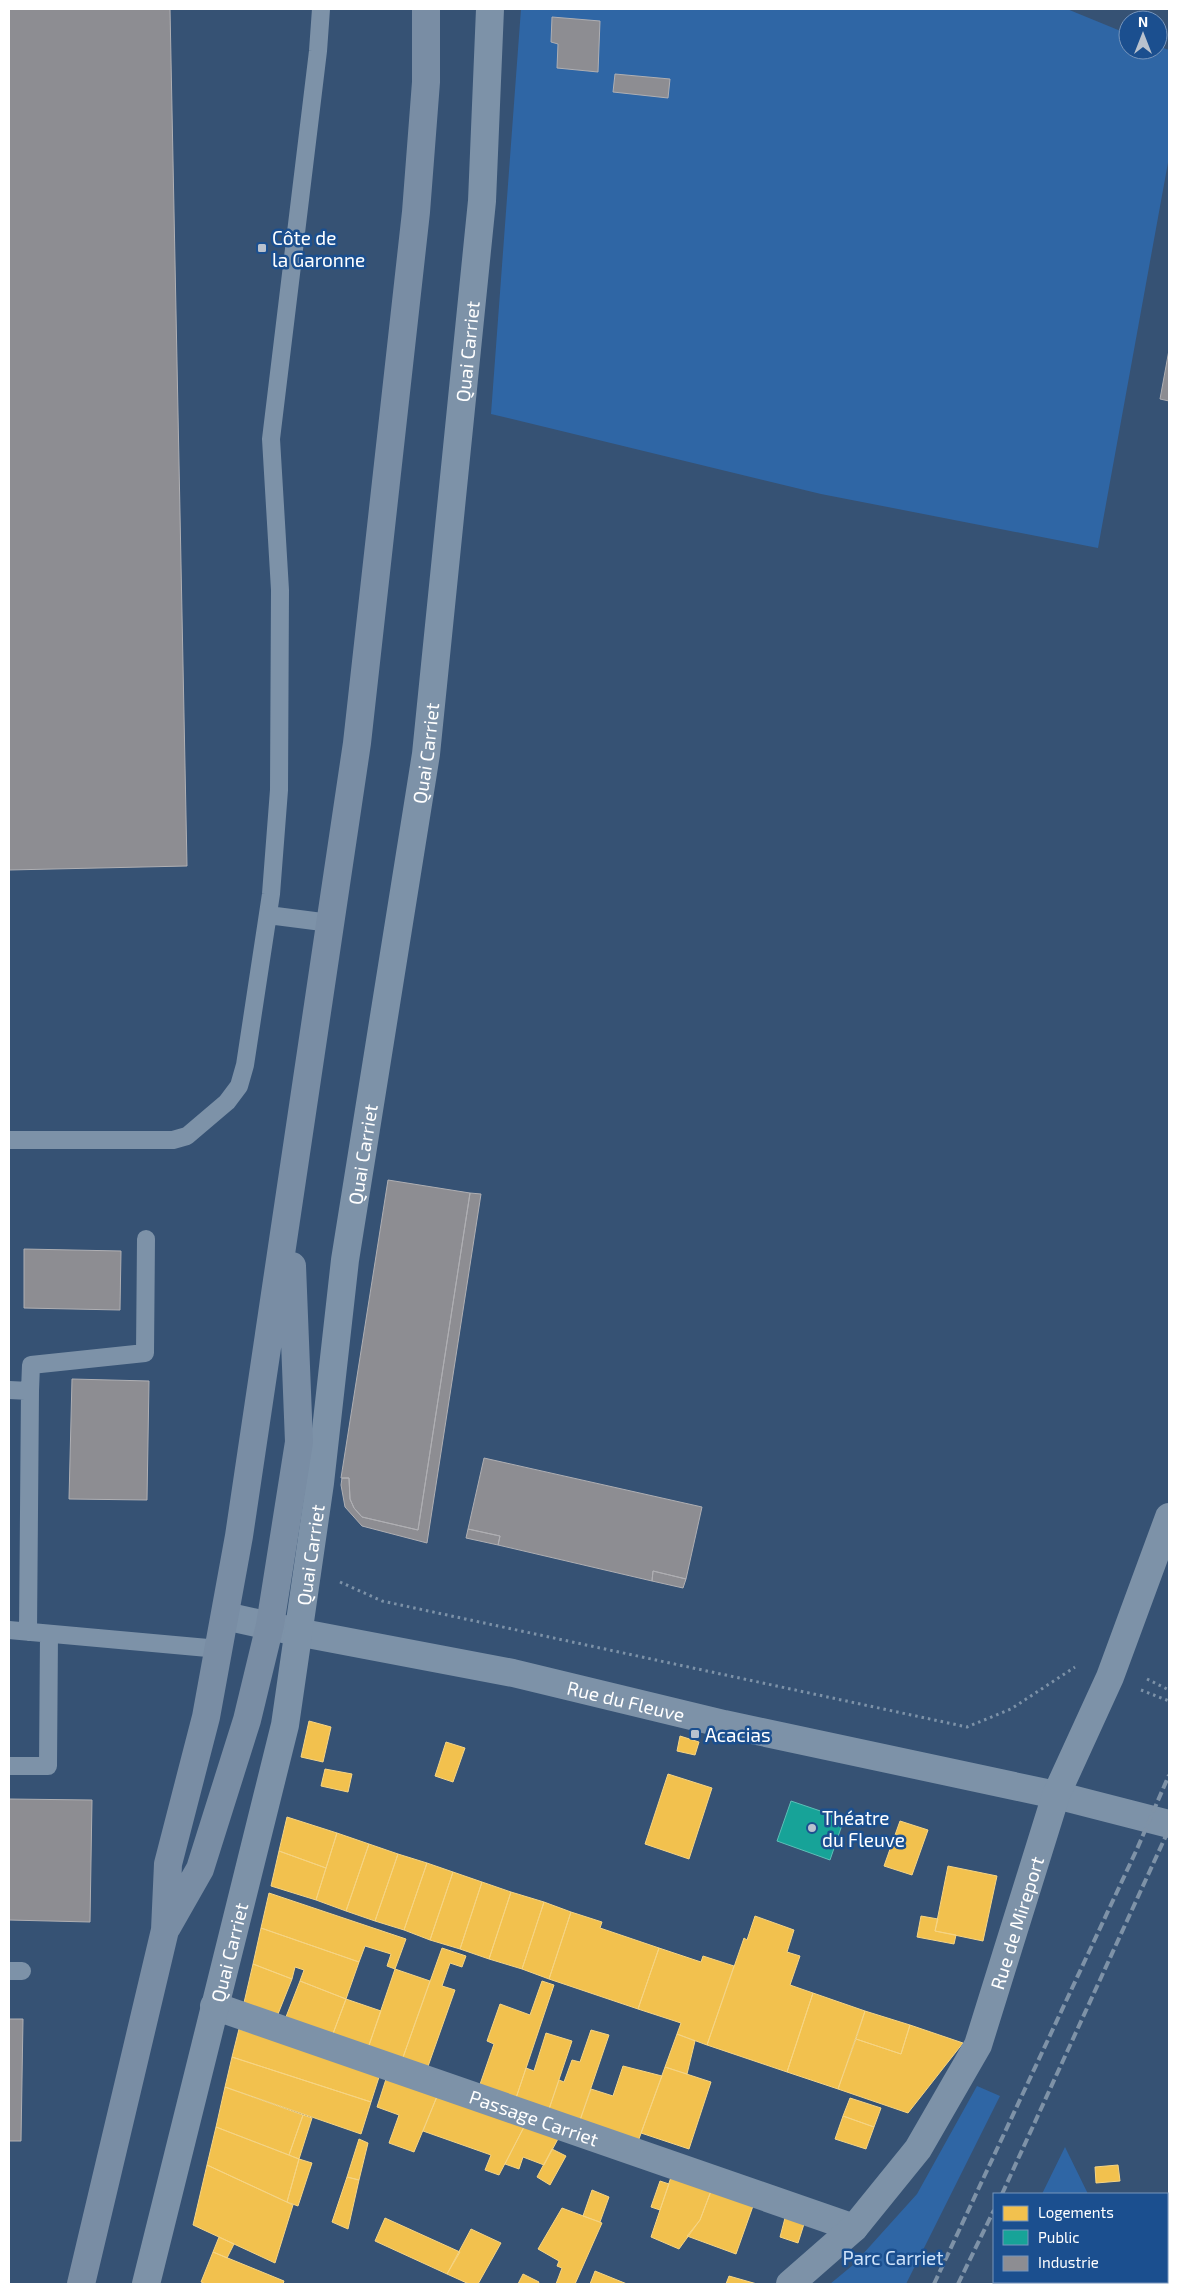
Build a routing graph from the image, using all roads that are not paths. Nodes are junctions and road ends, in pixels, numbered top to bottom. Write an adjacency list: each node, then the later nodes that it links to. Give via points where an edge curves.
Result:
1 (321, 9): 4 (lane, via 271,439 280,590 279,760)
2 (426, 9): 5 (main road, Quai Carriet, via 426,82 416,212 357,743)
3 (490, 9): 16 (street, Quai Carriet, via 482,201 426,754 345,1260 320,1483)
4 (268, 915): 5 (lane); 6 (lane, via 245,1065 239,1086 227,1102 187,1136 173,1140)
5 (330, 923): 7 (main road, Quai Carriet)
6 (9, 1140)
7 (289, 1200): 12 (main road, Quai Carriet); 13 (main road, Quai Carriet, via 299,1442)
8 (146, 1239): 10 (lane, via 145,1354 31,1365)
9 (9, 1390): 10 (lane)
10 (30, 1391): 15 (lane)
11 (1169, 1517): 20 (street, Rue de Mireport, via 1110,1677)
12 (226, 1616): 13 (street, Rue du Fleuve); 18 (main road, Quai Carriet)
13 (270, 1625): 16 (street, Rue du Fleuve); 22 (main road, Quai Carriet, via 247,1720 200,1869)
14 (9, 1630): 15 (lane)
15 (28, 1632): 17 (lane)
16 (297, 1632): 20 (street, Rue du Fleuve, via 513,1673 724,1724); 23 (street, Quai Carriet, via 285,1725)
17 (48, 1634): 18 (lane); 19 (lane, via 48,1766)
18 (219, 1649): 22 (main road, Quai Carriet, via 206,1717 168,1864)
19 (9, 1766)
20 (1056, 1795): 21 (street, Rue du Fleuve); 24 (street, Rue de Mireport, via 978,2045 918,2149)
21 (1169, 1824)
22 (165, 1930): 25 (main road, Quai Carriet)
23 (214, 2006): 24 (street, Passage Carriet); 26 (street, Quai Carriet)
24 (854, 2228): 27 (street, Rue de Mireport)
25 (81, 2284)
26 (146, 2284)
27 (790, 2284)

